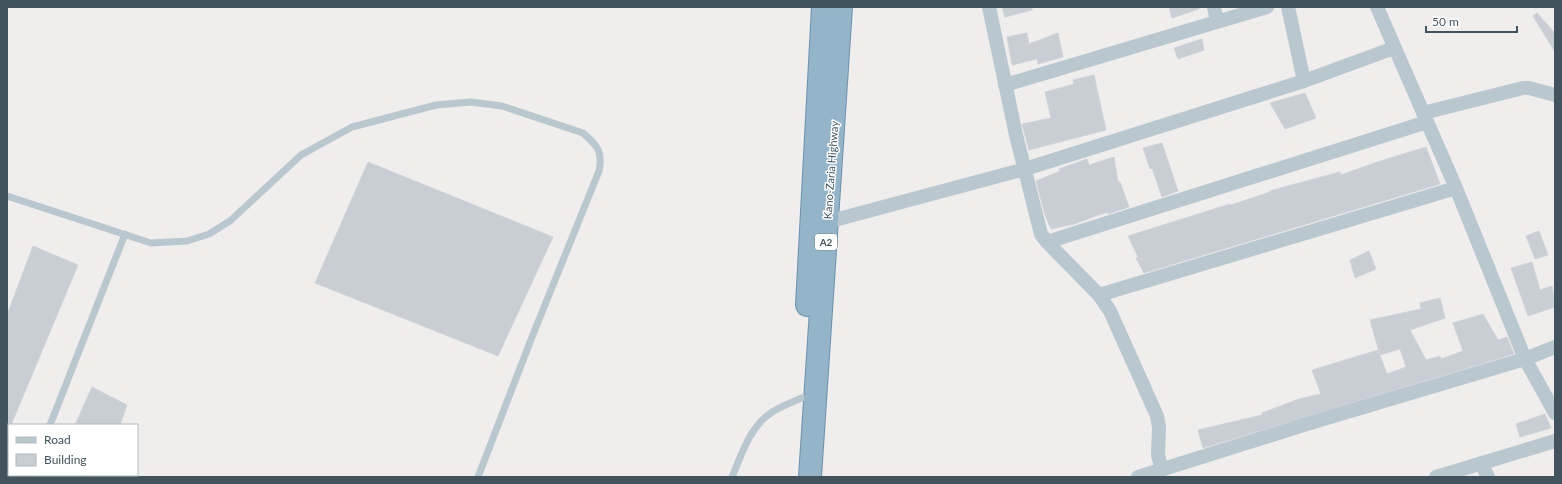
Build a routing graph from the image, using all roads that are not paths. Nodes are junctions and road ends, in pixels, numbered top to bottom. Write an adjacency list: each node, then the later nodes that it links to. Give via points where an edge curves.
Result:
1 (823, 7): 23 (highway, Kano-Zaria Highway / A2)
2 (841, 7): 17 (highway, Kano-Zaria Highway / A2)
3 (989, 7): 11 (street)
4 (1214, 7): 8 (street)
5 (1267, 7): 8 (street)
6 (1288, 7): 10 (street)
7 (1378, 7): 9 (street)
8 (1217, 22): 11 (street)
9 (1394, 48): 10 (street); 13 (street)
10 (1304, 81): 14 (street)
11 (1005, 84): 14 (street)
12 (1555, 95): 13 (street, via 1523,88)
13 (1425, 117): 15 (street); 19 (street)
14 (1024, 169): 17 (street); 19 (street, via 1041,234)
15 (1456, 188): 20 (street); 22 (street)
16 (7, 196): 18 (lane)
17 (827, 222): 32 (highway, Kano-Zaria Highway / A2)
18 (125, 234): 25 (lane); 29 (lane, via 151,243 188,241 209,234 230,221 301,155 352,127 436,105 471,102 502,106 583,133 600,151 599,171)
19 (1047, 242): 20 (street)
20 (1099, 296): 28 (street, via 1110,311 1157,416 1160,427 1158,455)
21 (1555, 347): 22 (street)
22 (1525, 359): 24 (street); 28 (street)
23 (802, 398): 30 (lane, via 767,415 753,430); 31 (highway, Kano-Zaria Highway / A2)
24 (1555, 413)
25 (50, 424)
26 (1555, 440): 27 (street)
27 (1481, 463): 34 (street); 35 (street)
28 (1162, 470): 33 (street)
29 (478, 477)
30 (732, 477)
31 (798, 477)
32 (810, 477)
33 (1138, 477)
34 (1436, 477)
35 (1488, 477)

